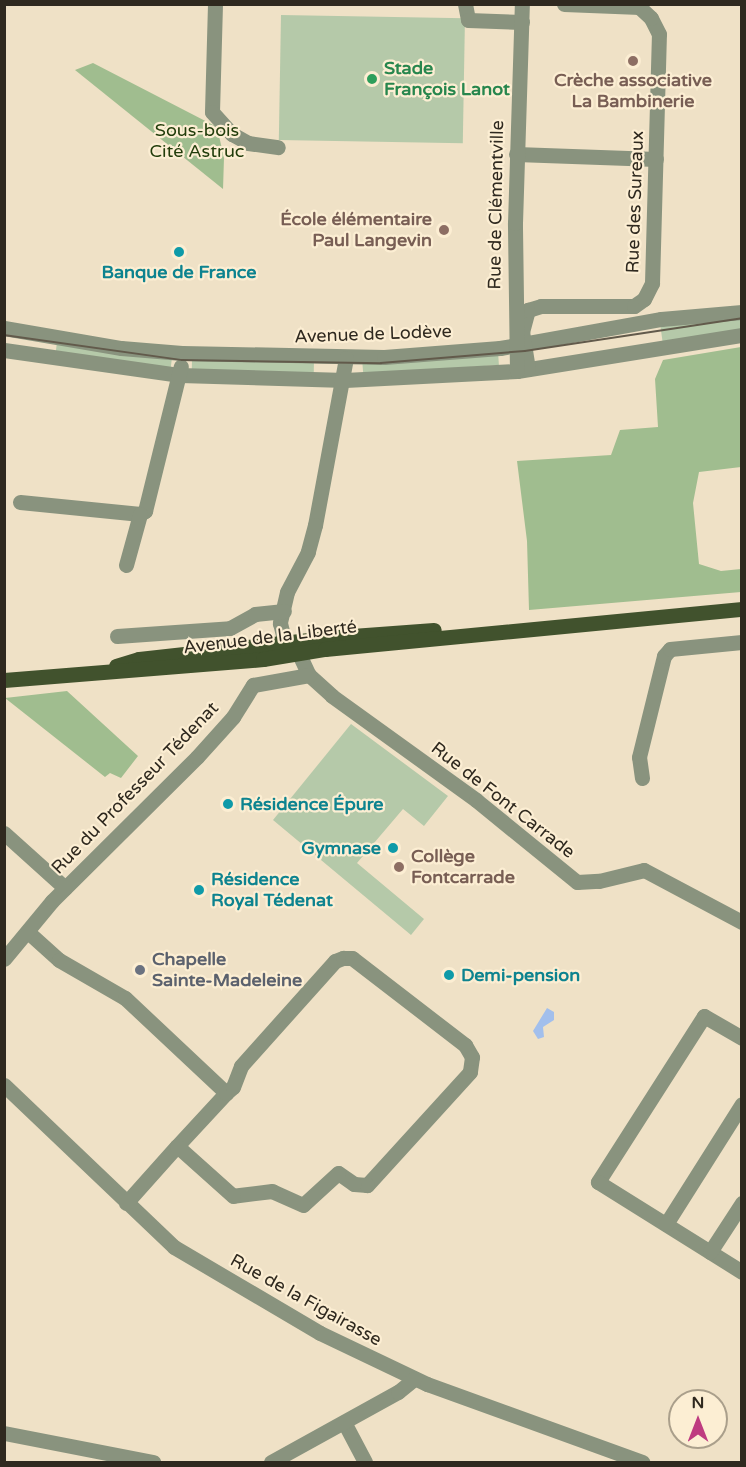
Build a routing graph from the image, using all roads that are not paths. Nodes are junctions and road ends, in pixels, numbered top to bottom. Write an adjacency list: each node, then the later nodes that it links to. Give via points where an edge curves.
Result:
1 (215, 4): 7 (street, via 212,112 232,134 248,143)
2 (465, 4): 6 (street, via 468,20)
3 (522, 4): 6 (street, Rue de Clémentville)
4 (564, 4): 5 (street)
5 (638, 6): 9 (street, Rue des Sureaux, via 651,18 659,34)
6 (522, 22): 8 (street, Rue de Clémentville)
7 (278, 147)
8 (516, 154): 9 (street); 13 (street, Rue de Clémentville)
9 (656, 159): 13 (street, Rue des Sureaux, via 652,283 644,299 622,308 541,306 528,310)
10 (741, 312): 13 (street, Avenue de Lodève, via 661,319)
11 (4, 328): 15 (street, Avenue de Lodève, via 121,348)
12 (741, 335): 17 (street)
13 (519, 342): 16 (street, Avenue de Lodève, via 459,352); 17 (street, Rue des Sureaux)
14 (4, 350): 18 (street)
15 (182, 353): 16 (street, Avenue de Lodève); 18 (street)
16 (346, 358): 19 (street)
17 (522, 370): 19 (street)
18 (180, 375): 19 (street); 21 (street, via 145,511)
19 (345, 380): 24 (street, via 308,552 287,592)
20 (20, 502): 21 (street)
21 (140, 514): 22 (street)
22 (126, 565)
23 (741, 609): 25 (main road, Avenue de la Liberté)
24 (284, 611): 26 (street, via 255,614 230,628); 27 (street, via 280,623)
25 (539, 627): 27 (main road, Avenue de la Liberté); 29 (main road, Avenue de la Liberté)
26 (117, 636)
27 (284, 640): 29 (street); 30 (main road, Avenue de la Liberté, via 139,659)
28 (741, 642): 33 (street, via 670,649 664,656 639,757)
29 (298, 654): 30 (main road, Avenue de la Liberté); 31 (street, Rue de Font Carrade)
30 (81, 675): 32 (main road, Avenue de la Liberté)
31 (309, 675): 35 (street, Rue du Professeur Tédenat, via 254,685 233,717 196,757); 36 (street, Rue de Font Carrade, via 332,696 476,800 577,882 644,870)
32 (4, 680)
33 (642, 778)
34 (4, 833): 35 (street)
35 (66, 888): 37 (street, Rue du Professeur Tédenat)
36 (741, 922)
37 (29, 933): 38 (street, Rue du Professeur Tédenat); 41 (street, via 59,960 125,998)
38 (4, 958)
39 (741, 1038): 46 (street, via 704,1016 598,1182)
40 (4, 1086): 44 (street, Rue de la Figairasse)
41 (226, 1093): 43 (street); 43 (street, via 233,1087 240,1066 335,961 343,958 352,958 465,1045 472,1058 470,1072 367,1185 354,1184 338,1173 303,1205 272,1191 233,1196)
42 (741, 1104): 46 (street)
43 (177, 1146): 44 (street)
44 (126, 1203): 49 (street, Rue de la Figairasse, via 174,1247 336,1343)
45 (741, 1203): 47 (street)
46 (666, 1224): 47 (street)
47 (710, 1252): 48 (street)
48 (741, 1272)
49 (414, 1379): 50 (street); 52 (street, Rue de la Figairasse)
50 (345, 1424): 54 (street); 55 (street)
51 (4, 1432): 53 (street)
52 (595, 1456): 56 (street, Rue de la Figairasse)
53 (153, 1462)
54 (271, 1462)
55 (365, 1462)
56 (642, 1462)

